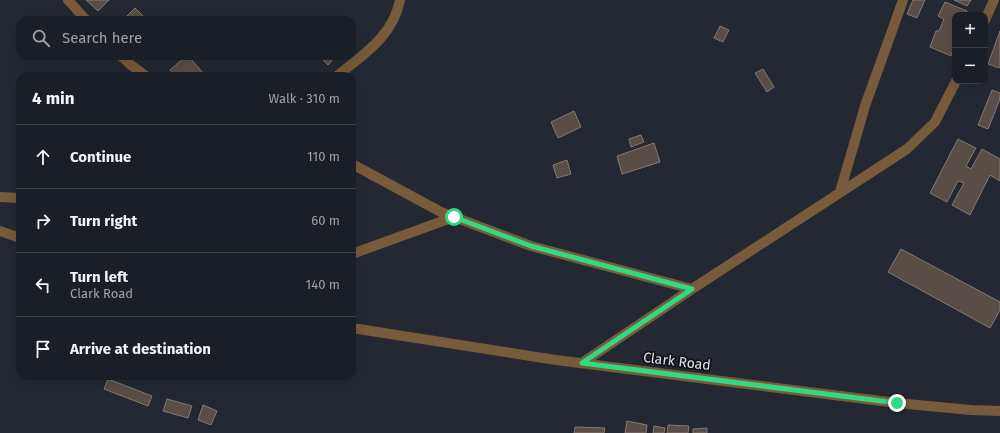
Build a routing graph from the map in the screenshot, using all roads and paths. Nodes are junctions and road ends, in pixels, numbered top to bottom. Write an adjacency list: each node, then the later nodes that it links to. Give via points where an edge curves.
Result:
1 (68, 0): 6 (street)
2 (400, 0): 9 (street, via 391,27 377,44)
3 (903, 0): 12 (street, via 864,106)
4 (994, 0): 5 (street)
5 (988, 13)
6 (82, 16)
7 (125, 60): 8 (street)
8 (141, 72)
9 (342, 72)
10 (954, 84): 12 (street, via 935,122 907,148)
11 (356, 166): 15 (street)
12 (840, 192): 19 (street)
13 (0, 197): 14 (street)
14 (16, 198)
15 (454, 217): 18 (street); 19 (street, via 531,246)
16 (0, 232): 17 (street)
17 (16, 237)
18 (356, 253)
19 (692, 289): 21 (street)
20 (356, 329): 21 (street, Clark Road)
21 (582, 363): 22 (street, Clark Road, via 897,403)
22 (1000, 411)

